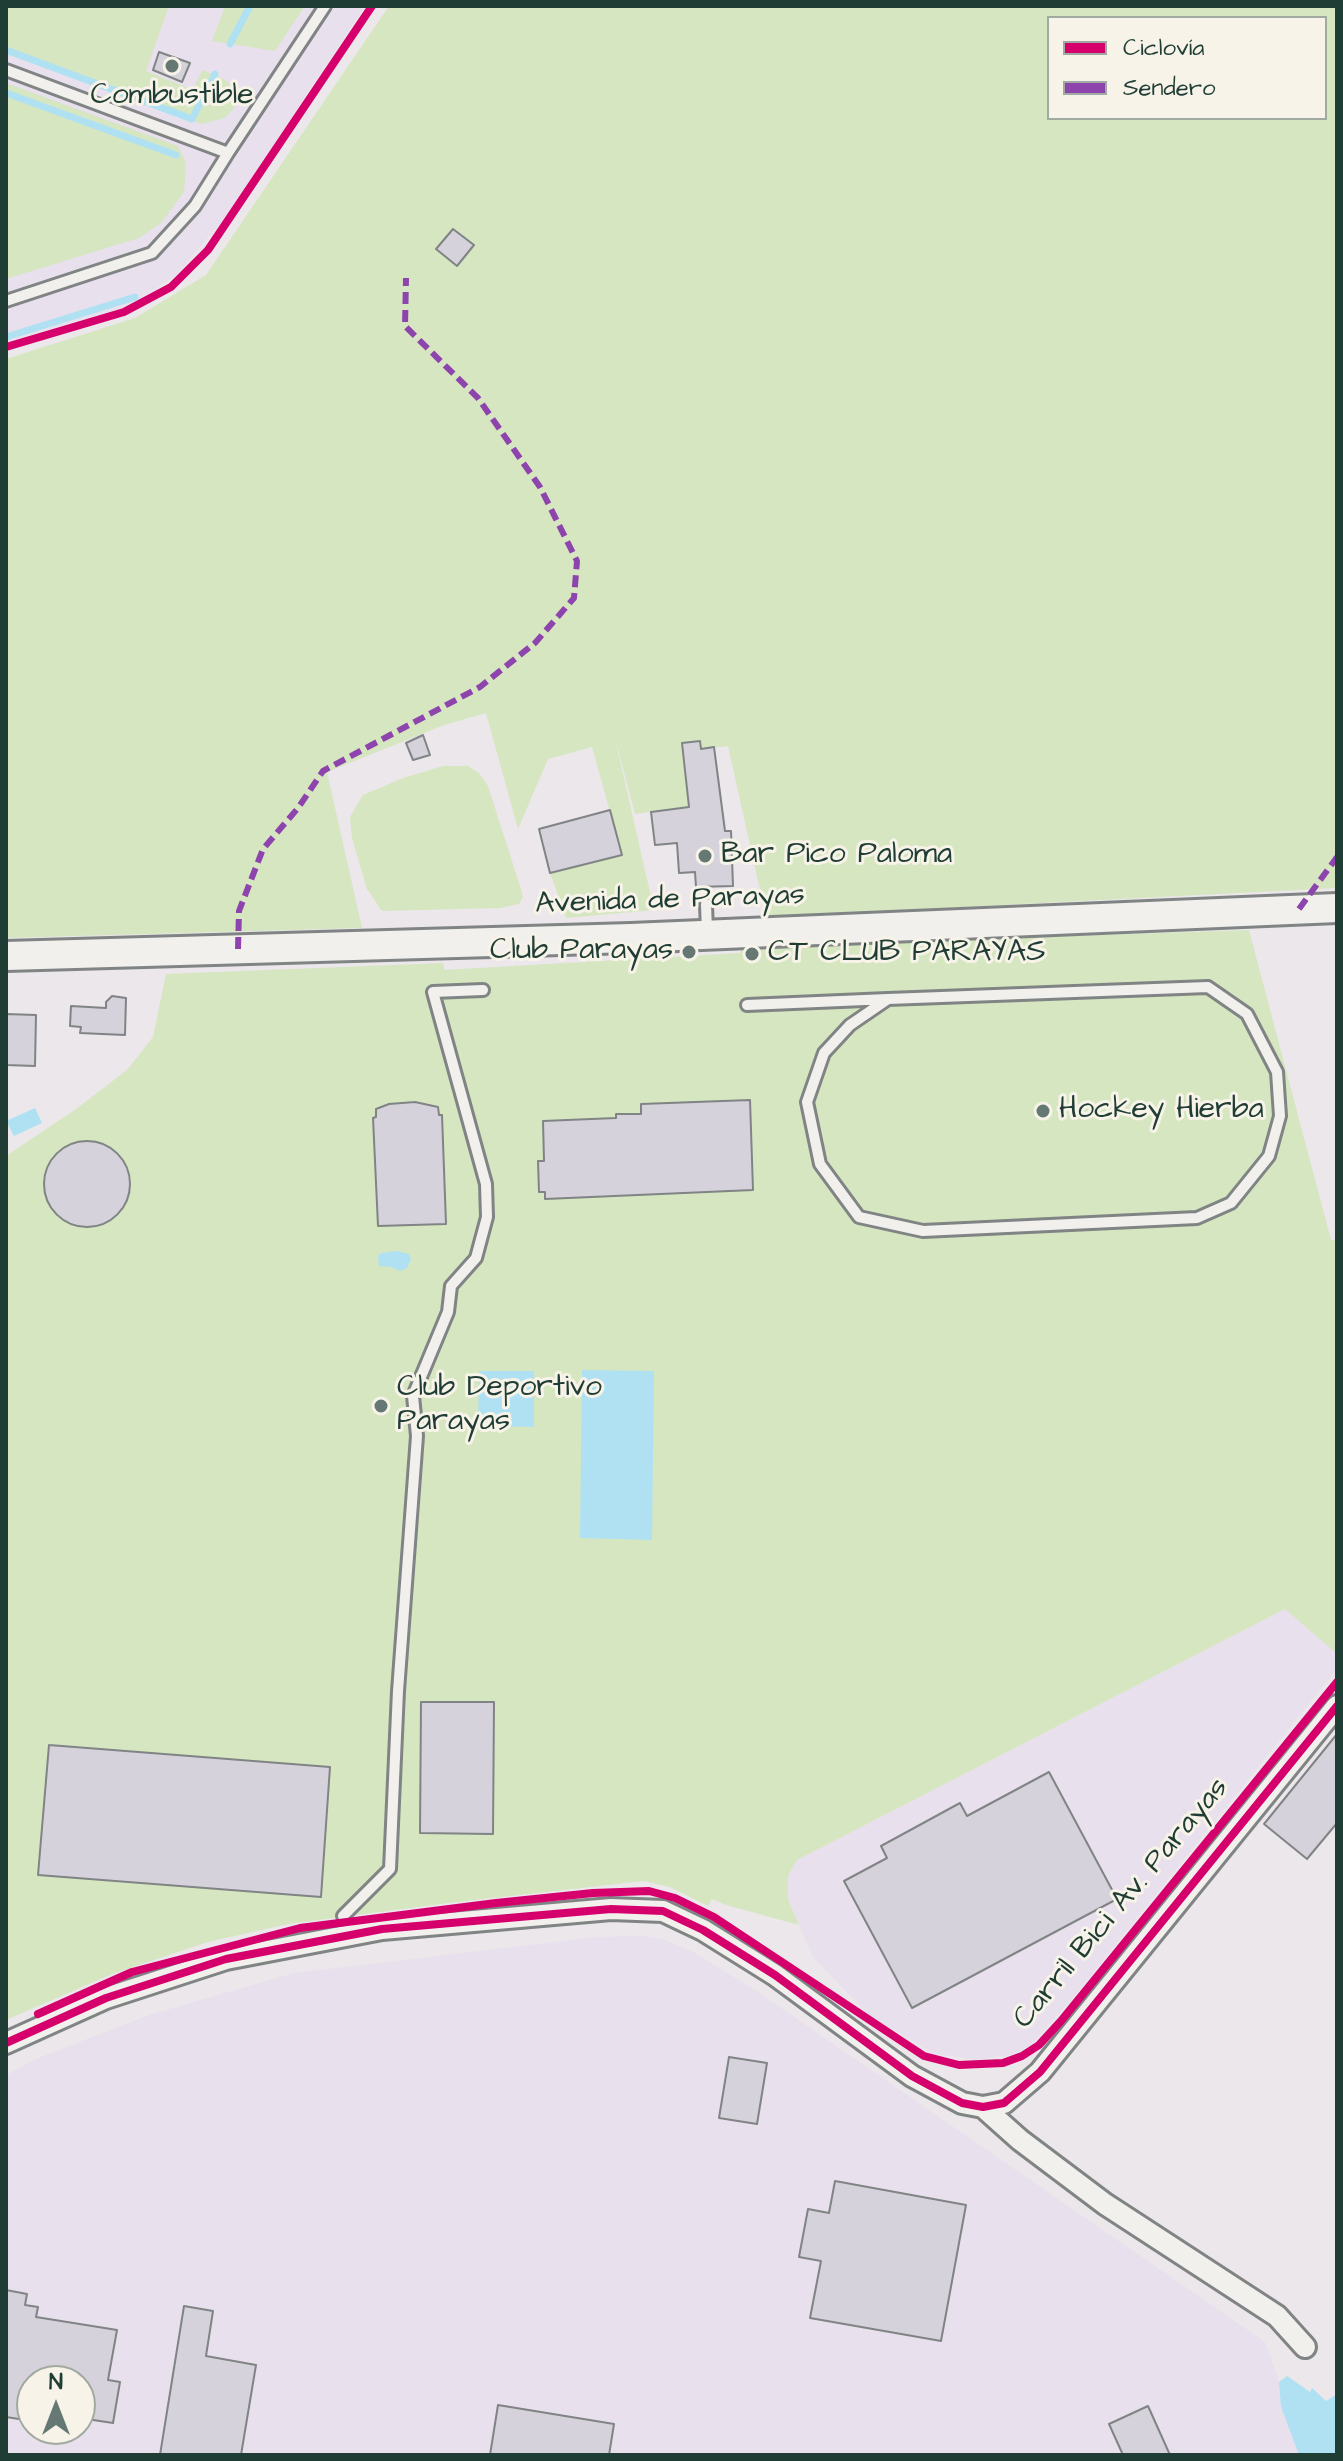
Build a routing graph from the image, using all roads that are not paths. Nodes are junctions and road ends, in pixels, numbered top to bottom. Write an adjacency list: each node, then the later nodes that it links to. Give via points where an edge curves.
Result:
1 (325, 6): 3 (lane)
2 (6, 70): 3 (lane)
3 (228, 153): 4 (lane, via 195,206 152,253)
4 (6, 301)
5 (706, 904): 7 (lane)
6 (1337, 908): 7 (street, Avenida de Parayas)
7 (707, 934): 8 (street, Avenida de Parayas)
8 (6, 956)
9 (483, 990): 13 (lane, via 433,992 486,1184 487,1217 476,1258 451,1286 448,1312 413,1396 417,1436 390,1869)
10 (888, 999): 10 (lane, via 1208,987 1247,1014 1277,1072 1280,1116 1269,1156 1231,1203 1197,1218 923,1231 859,1217 820,1164 807,1102 824,1053 850,1025); 11 (lane)
11 (747, 1005)
12 (1337, 1706): 15 (street, via 1040,2072 1004,2103)
13 (343, 1916)
14 (6, 2043): 15 (street, via 106,1998 226,1959 382,1929 611,1909 663,1911 775,1975 912,2076 962,2103)
15 (983, 2107): 16 (street, via 1105,2204 1277,2316)
16 (1305, 2347)

